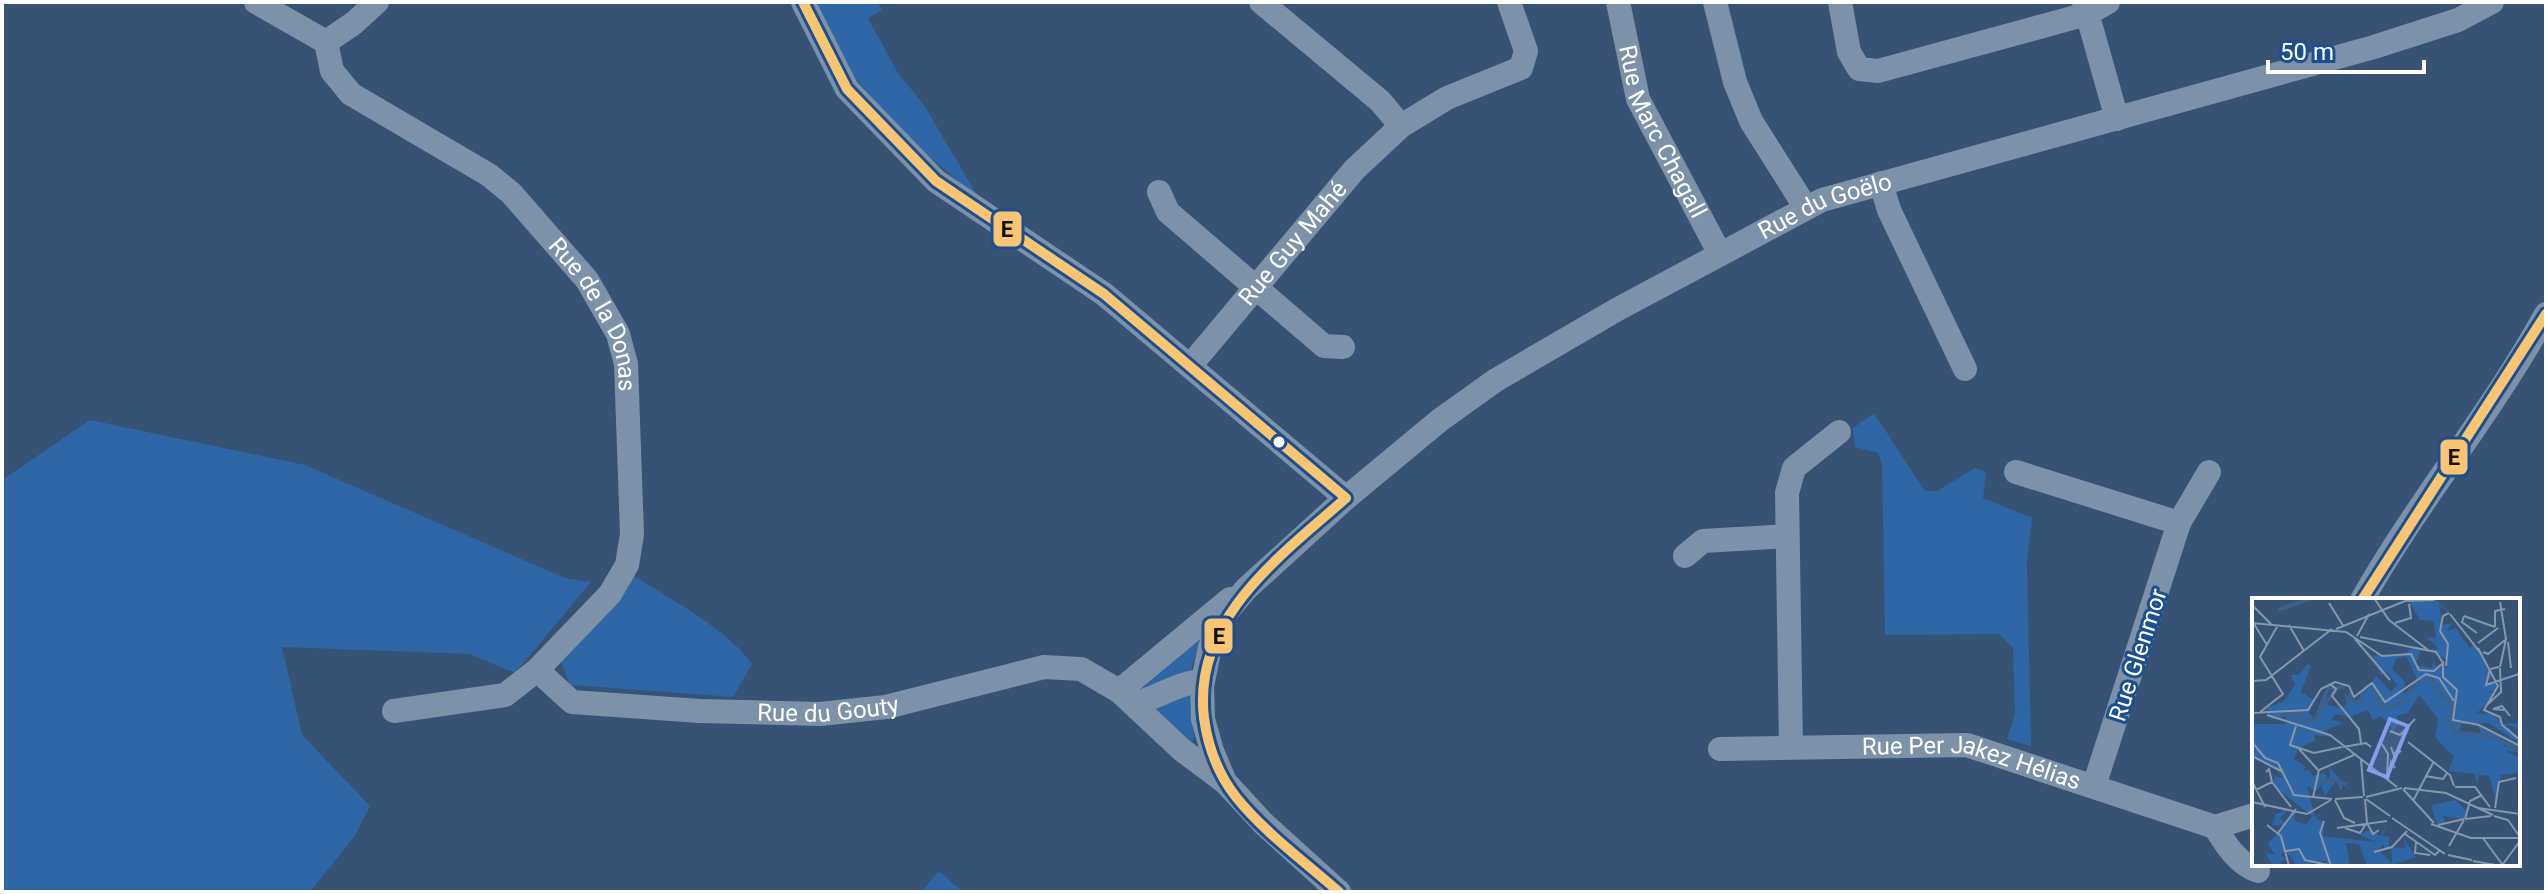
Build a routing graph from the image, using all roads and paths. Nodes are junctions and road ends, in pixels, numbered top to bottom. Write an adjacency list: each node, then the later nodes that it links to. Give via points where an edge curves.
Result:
1 (256, 2): 11 (street)
2 (377, 2): 11 (street)
3 (803, 2): 21 (street, via 847,89 936,181 1104,294)
4 (1261, 2): 13 (street, via 1380,101)
5 (1509, 2): 13 (street, Rue Guy Mahé, via 1526,51 1521,68 1447,98)
6 (1618, 2): 17 (street, Rue Marc Chagall, via 1638,99)
7 (1715, 2): 16 (street, via 1735,82 1751,121)
8 (1840, 2): 10 (street, via 1849,52 1859,69 1878,71)
9 (2492, 2): 12 (street, Rue du Goëlo, via 2458,20 2374,47)
10 (2093, 6): 12 (street)
11 (326, 42): 32 (street, Rue de la Donas, via 332,71 351,94 511,193 587,280 618,334 626,364 632,534 627,565 610,594)
12 (2117, 119): 14 (street, Rue du Goëlo)
13 (1401, 126): 18 (street, Rue Guy Mahé, via 1354,170)
14 (1881, 183): 16 (street, Rue du Goëlo); 22 (street)
15 (1159, 192): 18 (street, via 1168,212)
16 (1806, 208): 17 (street, Rue du Goëlo)
17 (1720, 254): 26 (street, Rue du Goëlo, via 1496,380)
18 (1257, 289): 20 (street, via 1324,346); 21 (street, Rue Guy Mahé)
19 (2546, 314): 31 (street)
20 (1343, 347)
21 (1190, 366): 26 (street)
22 (1965, 369)
23 (1839, 432): 28 (street, via 1794,468 1787,493)
24 (2016, 472): 27 (street)
25 (2209, 472): 27 (street, Rue Glenmor)
26 (1346, 498): 30 (street, Rue du Goëlo)
27 (2179, 523): 39 (street, Rue Glenmor)
28 (1787, 536): 29 (street, via 1703,541); 36 (street)
29 (1685, 556)
30 (1246, 589): 33 (street, Rue du Goëlo, via 1224,615); 34 (street, Rue du Goëlo, via 1209,613)
31 (2363, 598)
32 (537, 670): 34 (street, Rue du Gouty, via 572,702 700,711 851,713 1044,667 1081,669); 35 (street, Rue de la Donas, via 505,695)
33 (1203, 681): 34 (street, via 1189,681 1157,698); 38 (street, Rue du Goëlo, via 1203,719)
34 (1126, 697): 38 (street, Rue du Gouty)
35 (394, 711)
36 (1791, 747): 37 (street, Rue Per Jakez Hélias); 39 (street, Rue Per Jakez Hélias, via 1967,745)
37 (1720, 749)
38 (1225, 782): 43 (street)
39 (2094, 786): 41 (street, Rue Per Jakez Hélias)
40 (2252, 816): 41 (street)
41 (2215, 827): 42 (street)
42 (2257, 876)
43 (1339, 892)

